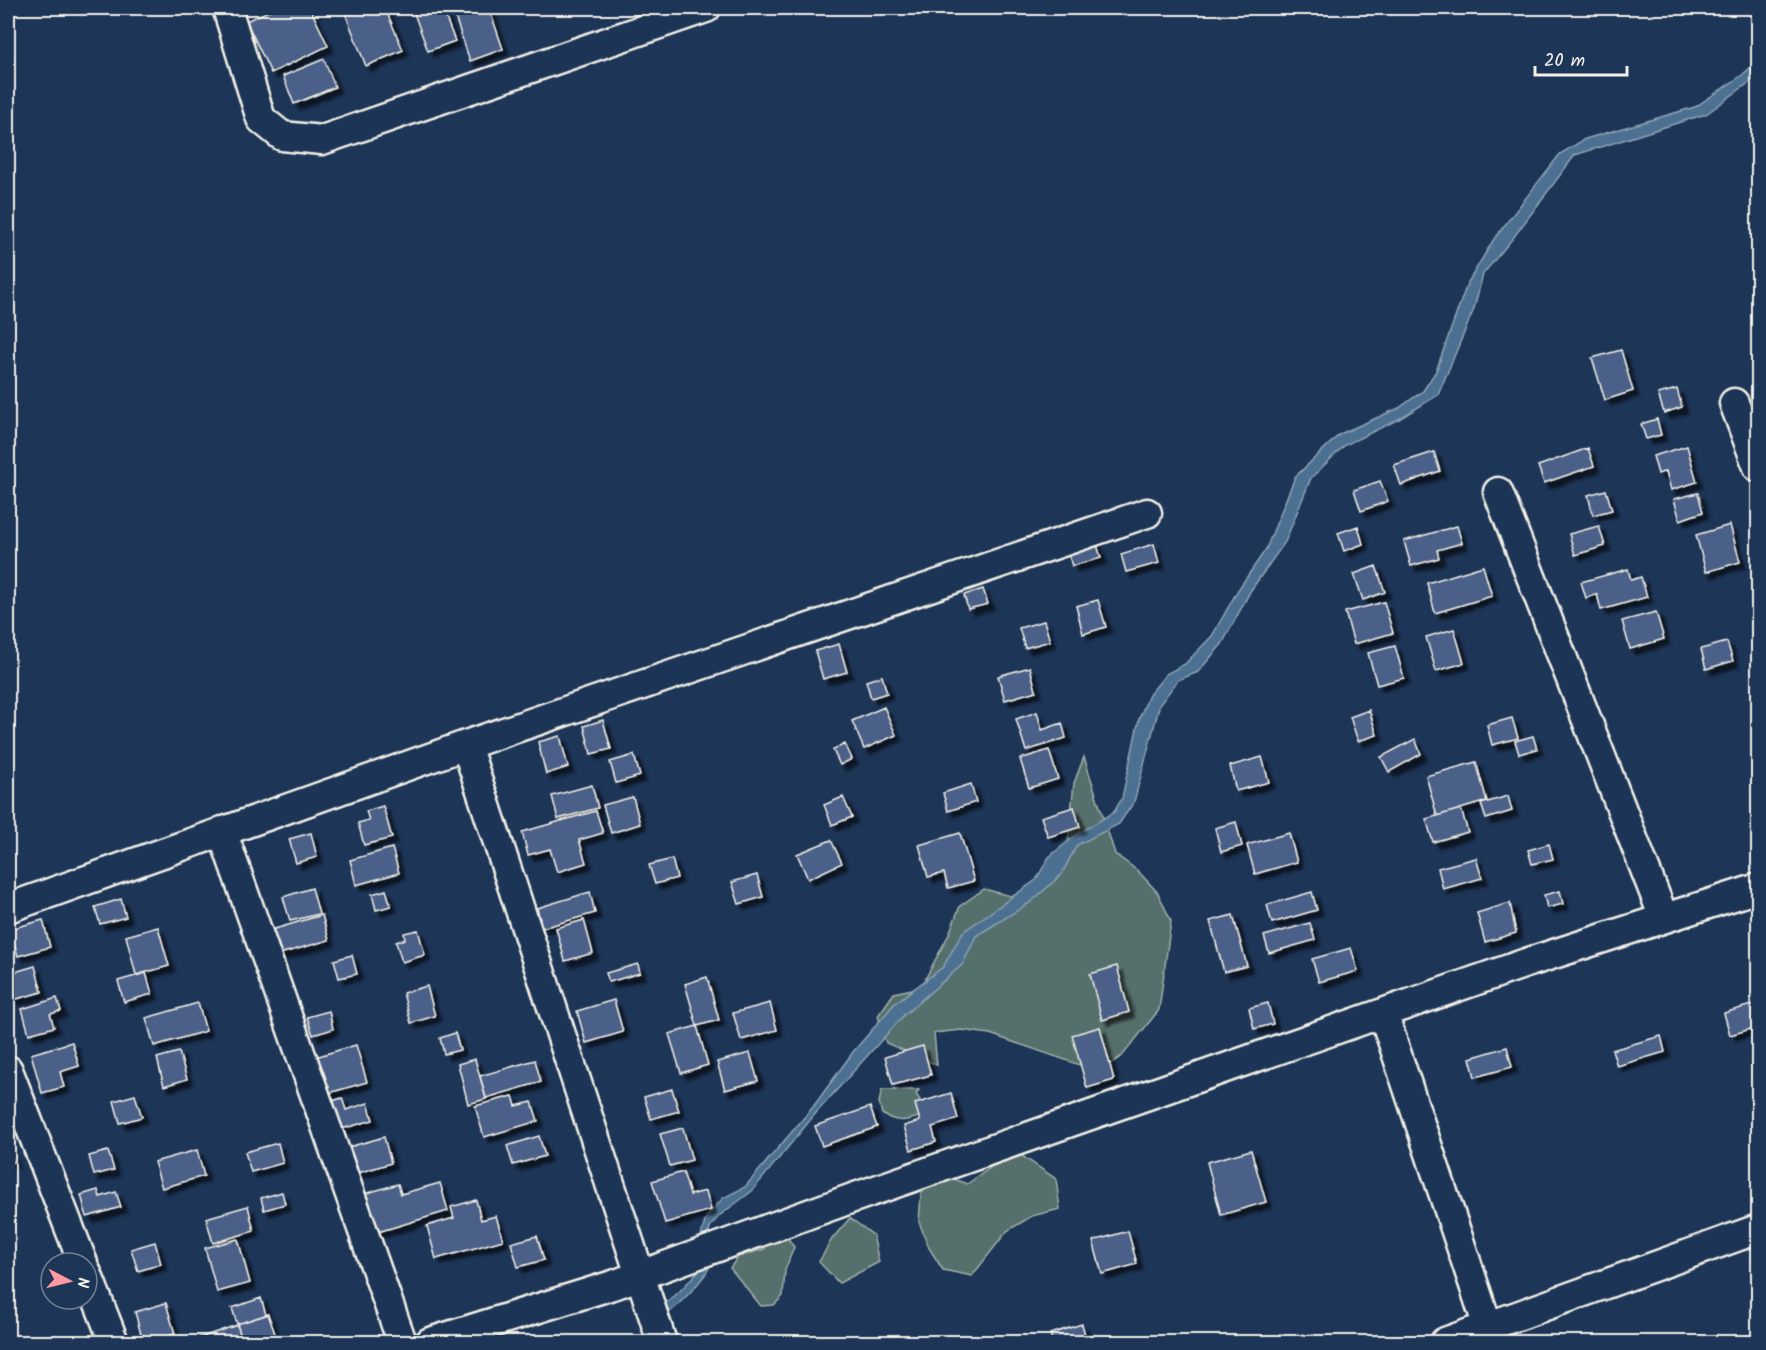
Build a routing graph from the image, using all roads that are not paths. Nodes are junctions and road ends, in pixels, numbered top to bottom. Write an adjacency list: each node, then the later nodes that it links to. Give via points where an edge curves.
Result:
1 (227, 8): 2 (street, via 261,119 282,135 322,140)
2 (706, 8)
3 (1734, 403): 4 (street)
4 (1758, 467)
5 (1498, 492): 11 (street)
6 (1147, 513): 7 (street)
7 (466, 745): 8 (street); 16 (street)
8 (222, 831): 10 (street); 21 (street)
9 (1758, 888): 11 (street)
10 (8, 908)
11 (1664, 918): 12 (street)
12 (1383, 1013): 16 (street); 19 (street)
13 (8, 1070): 15 (street)
14 (1758, 1229): 19 (street)
15 (78, 1251)
16 (640, 1275): 18 (street); 22 (street)
17 (99, 1304): 20 (street)
18 (657, 1327)
19 (1488, 1327): 23 (street)
20 (114, 1342)
21 (402, 1342)
22 (430, 1342)
23 (1445, 1342)

